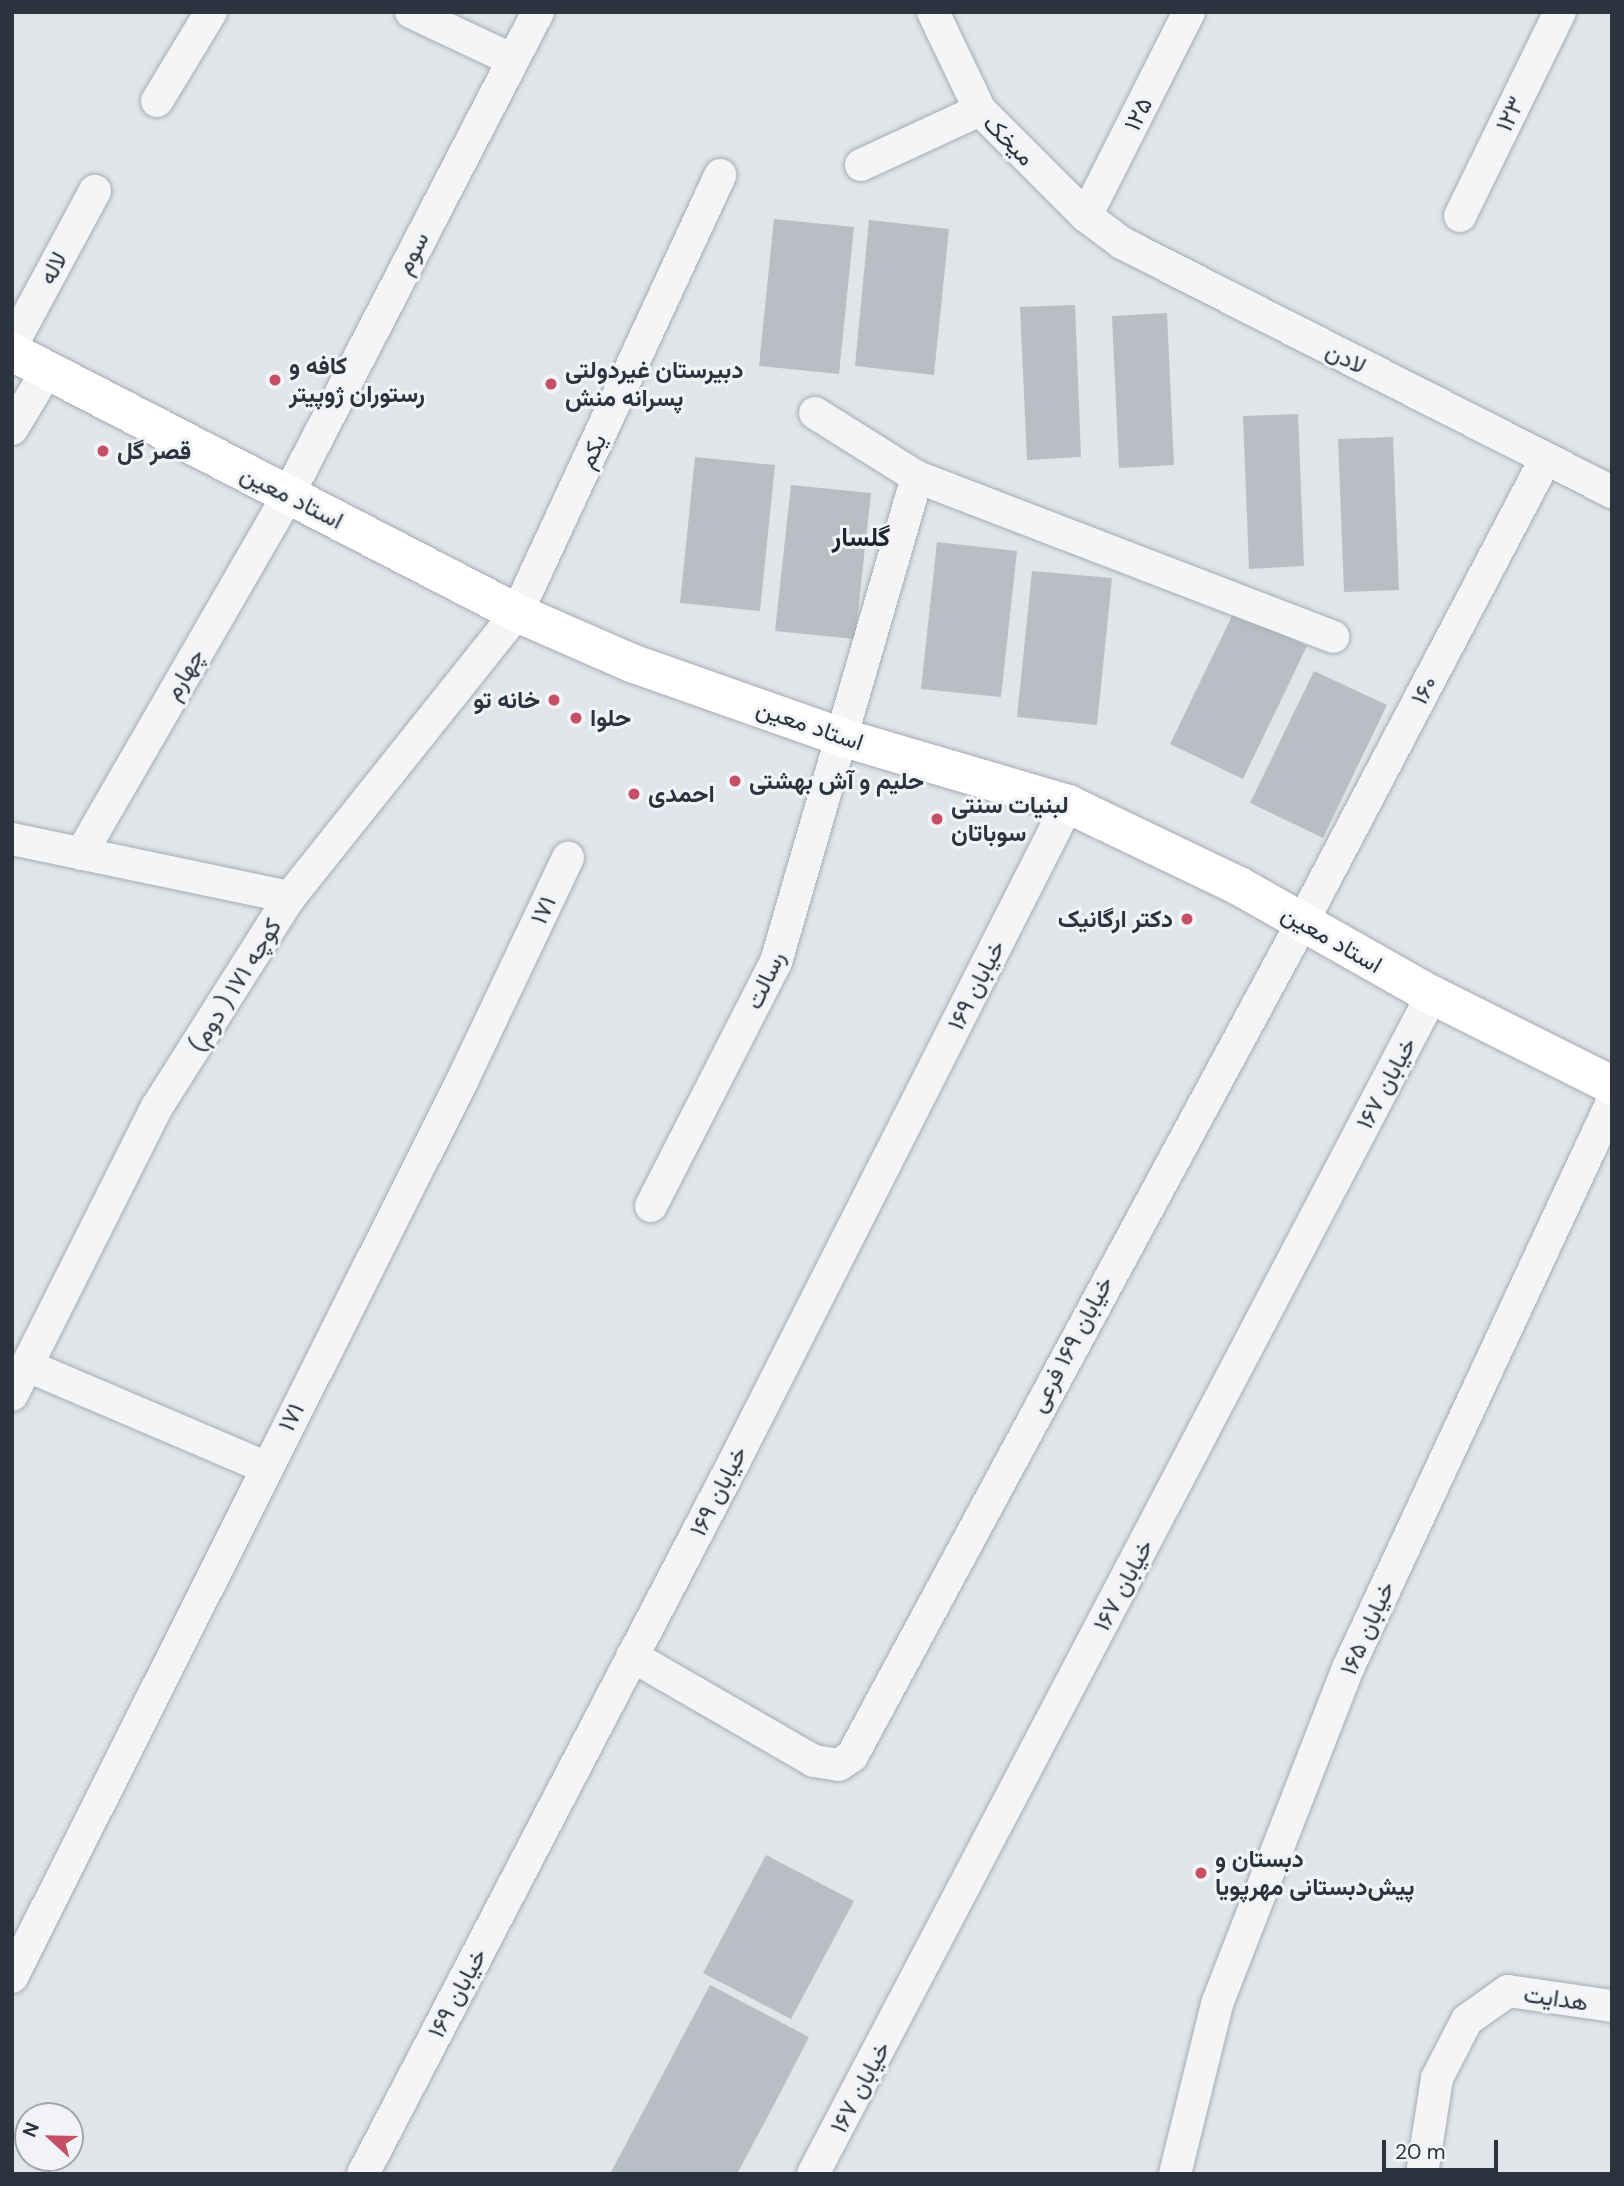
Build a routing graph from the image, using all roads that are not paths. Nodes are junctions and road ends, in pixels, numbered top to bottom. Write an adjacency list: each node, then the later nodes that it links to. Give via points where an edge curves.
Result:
1 (211, 12): 8 (street)
2 (411, 12): 7 (street)
3 (538, 12): 7 (street, سوم)
4 (933, 12): 9 (street, میخک)
5 (1189, 12): 13 (street, ۱۲۵)
6 (1560, 12): 14 (street, ۱۲۳)
7 (511, 59): 23 (street, سوم)
8 (157, 100)
9 (980, 110): 10 (street); 13 (street, میخک)
10 (861, 165)
11 (720, 175): 24 (street, یکم)
12 (95, 191): 15 (street, لاله)
13 (1086, 216): 20 (street, لادن, via 1122,243)
14 (1460, 216)
15 (12, 345)
16 (12, 352): 17 (main road, استاد معین)
17 (47, 371): 19 (street); 23 (main road, استاد معین)
18 (815, 413): 21 (street)
19 (12, 429)
20 (1545, 460): 22 (street, لادن); 32 (street, ۱۶۰)
21 (917, 477): 25 (street); 26 (street, رسالت)
22 (1612, 492)
23 (288, 495): 24 (main road, استاد معین); 29 (street, چهارم)
24 (517, 613): 26 (main road, استاد معین, via 634,664); 31 (street, کوچه ۱۷۱ ( دوم))
25 (1333, 637)
26 (845, 738): 27 (main road, استاد معین); 36 (street, رسالت, via 776,962)
27 (1068, 804): 32 (main road, استاد معین); 40 (street, خیابان ۱۶۹)
28 (12, 839): 29 (street)
29 (81, 855): 31 (street)
30 (568, 858): 39 (street, ۱۷۱, via 463,1079)
31 (290, 897): 37 (street, کوچه ۱۷۱ ( دوم), via 158,1107)
32 (1303, 921): 33 (main road, استاد معین); 40 (street, خیابان ۱۶۹ فرعی, via 852,1756 839,1765 814,1761)
33 (1432, 996): 34 (main road, استاد معین); 44 (street, خیابان ۱۶۷)
34 (1612, 1085)
35 (1612, 1102): 45 (street, خیابان ۱۶۵, via 1349,1666 1217,2004)
36 (650, 1206)
37 (27, 1366): 38 (street, کوچه ۱۷۱ ( دوم)); 39 (street)
38 (12, 1395)
39 (265, 1467): 41 (street, ۱۷۱)
40 (632, 1656): 43 (street, خیابان ۱۶۹)
41 (12, 1977)
42 (1612, 2006): 46 (street, هدایت, via 1508,1991 1467,2020 1437,2078)
43 (363, 2174)
44 (813, 2174)
45 (1175, 2174)
46 (1422, 2174)

